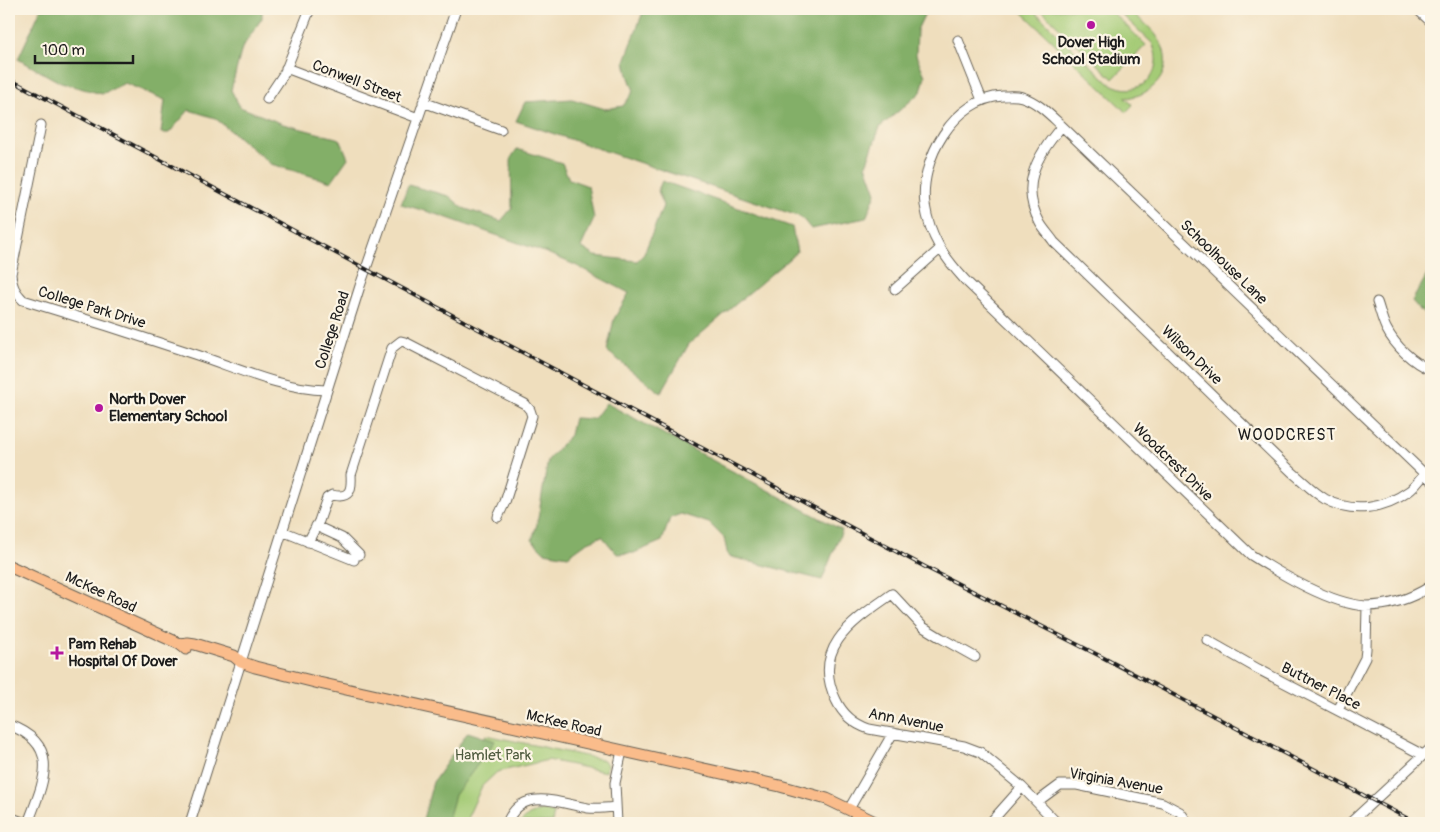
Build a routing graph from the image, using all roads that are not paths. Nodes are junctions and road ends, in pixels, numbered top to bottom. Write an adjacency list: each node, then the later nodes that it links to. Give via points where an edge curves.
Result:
1 (310, 9): 6 (street)
2 (456, 9): 9 (street, College Road)
3 (1416, 9): 4 (street)
4 (1431, 22)
5 (958, 40): 8 (street)
6 (286, 68): 7 (street); 10 (street, Conwell Street)
7 (266, 99)
8 (982, 100): 12 (street, Schoolhouse Lane, via 996,96 1022,97 1038,104); 14 (street, Woodcrest Drive, via 955,118 940,139 929,167 925,204 932,233)
9 (423, 102): 10 (street, College Road); 13 (street, Conwell Street)
10 (418, 118): 18 (street, College Road)
11 (41, 125): 18 (street, College Park Drive, via 11,274 11,284 23,300 276,381)
12 (1062, 126): 19 (street, Schoolhouse Lane); 19 (street, Wilson Drive, via 1046,144 1032,173 1032,198 1041,224 1054,242 1292,472 1326,499 1358,508 1387,504)
13 (501, 130)
14 (940, 249): 15 (street); 26 (street, Woodcrest Drive, via 966,280 1251,555 1325,595)
15 (895, 288)
16 (1377, 302): 17 (street, via 1386,329 1402,350)
17 (1431, 370)
18 (326, 390): 22 (street, College Road)
19 (1428, 477)
20 (498, 517): 21 (street, via 532,416 530,410 500,391 401,341 392,348 351,475 352,486 349,492 340,496 329,495)
21 (316, 526): 23 (street); 23 (street, via 342,538 356,557)
22 (282, 531): 23 (street); 29 (street, College Road)
23 (308, 542)
24 (9, 566): 29 (main road, McKee Road, via 180,644 188,642 234,656)
25 (1431, 586): 26 (street, Woodcrest Drive, via 1398,602)
26 (1367, 606): 30 (street, via 1365,658)
27 (1207, 640): 30 (street, Buttner Place)
28 (975, 657): 32 (street, Ann Avenue, via 923,626 892,594 843,632 831,656 829,674 834,696 849,719 862,726)
29 (241, 662): 34 (main road, McKee Road, via 319,683); 42 (street, College Road)
30 (1338, 710): 35 (street, Buttner Place)
31 (9, 724): 41 (street, via 30,736 44,759 44,777)
32 (893, 733): 36 (street, Ann Avenue, via 972,749 988,757); 39 (street)
33 (1431, 748): 35 (street)
34 (622, 751): 38 (street, via 615,782); 39 (main road, McKee Road, via 780,786)
35 (1423, 755): 49 (street)
36 (1022, 787): 37 (street, Ann Avenue); 46 (street)
37 (1037, 802): 47 (street, Ann Avenue); 48 (street, Virginia Avenue, via 1060,785 1078,785 1163,803 1180,812)
38 (616, 807): 43 (street, via 594,809 534,800 514,812); 44 (street)
39 (849, 809): 45 (main road, McKee Road)
40 (9, 817): 41 (street)
41 (26, 823)
42 (190, 823)
43 (507, 823)
44 (617, 823)
45 (877, 823)
46 (990, 823)
47 (1057, 823)
48 (1188, 823)
49 (1350, 823)

